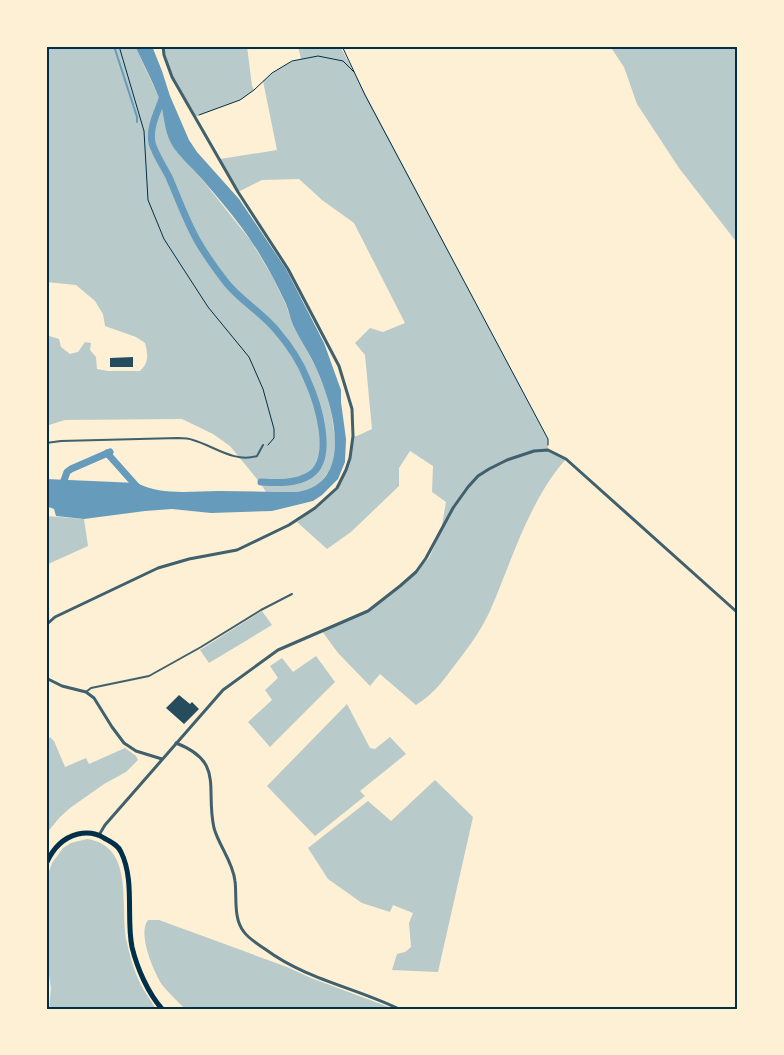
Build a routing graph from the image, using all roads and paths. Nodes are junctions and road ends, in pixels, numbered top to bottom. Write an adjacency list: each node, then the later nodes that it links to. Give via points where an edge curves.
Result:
1 (119, 46): 7 (path, via 144,131 148,200 164,239 208,307 250,357 274,430 273,441)
2 (163, 46): 5 (street, via 172,77)
3 (342, 46): 4 (path)
4 (354, 72): 5 (path, via 343,61 318,56 292,61 240,100); 8 (path, via 548,439)
5 (194, 117): 11 (street, via 288,269 339,366 352,408 350,458 337,488 289,525 237,550 158,568 55,617)
6 (46, 443): 7 (lane, via 192,439 230,456 252,458 257,456)
7 (263, 445)
8 (548, 450): 10 (street, via 566,459); 14 (street, via 523,454 478,476 468,486 416,572 368,611 278,650 223,690)
9 (292, 594): 13 (lane, via 149,676)
10 (738, 613)
11 (46, 625)
12 (46, 678): 13 (street)
13 (86, 692): 15 (street, via 94,698 124,743 136,751)
14 (176, 743): 15 (street); 19 (street, via 197,754 207,766 215,829 235,878 238,917 244,933 304,973)
15 (162, 759): 16 (street)
16 (99, 835): 17 (main road, via 85,832 73,835 57,845); 18 (main road, via 115,844 121,852 127,871 132,947 144,981)
17 (46, 864)
18 (162, 1009)
19 (399, 1009)

